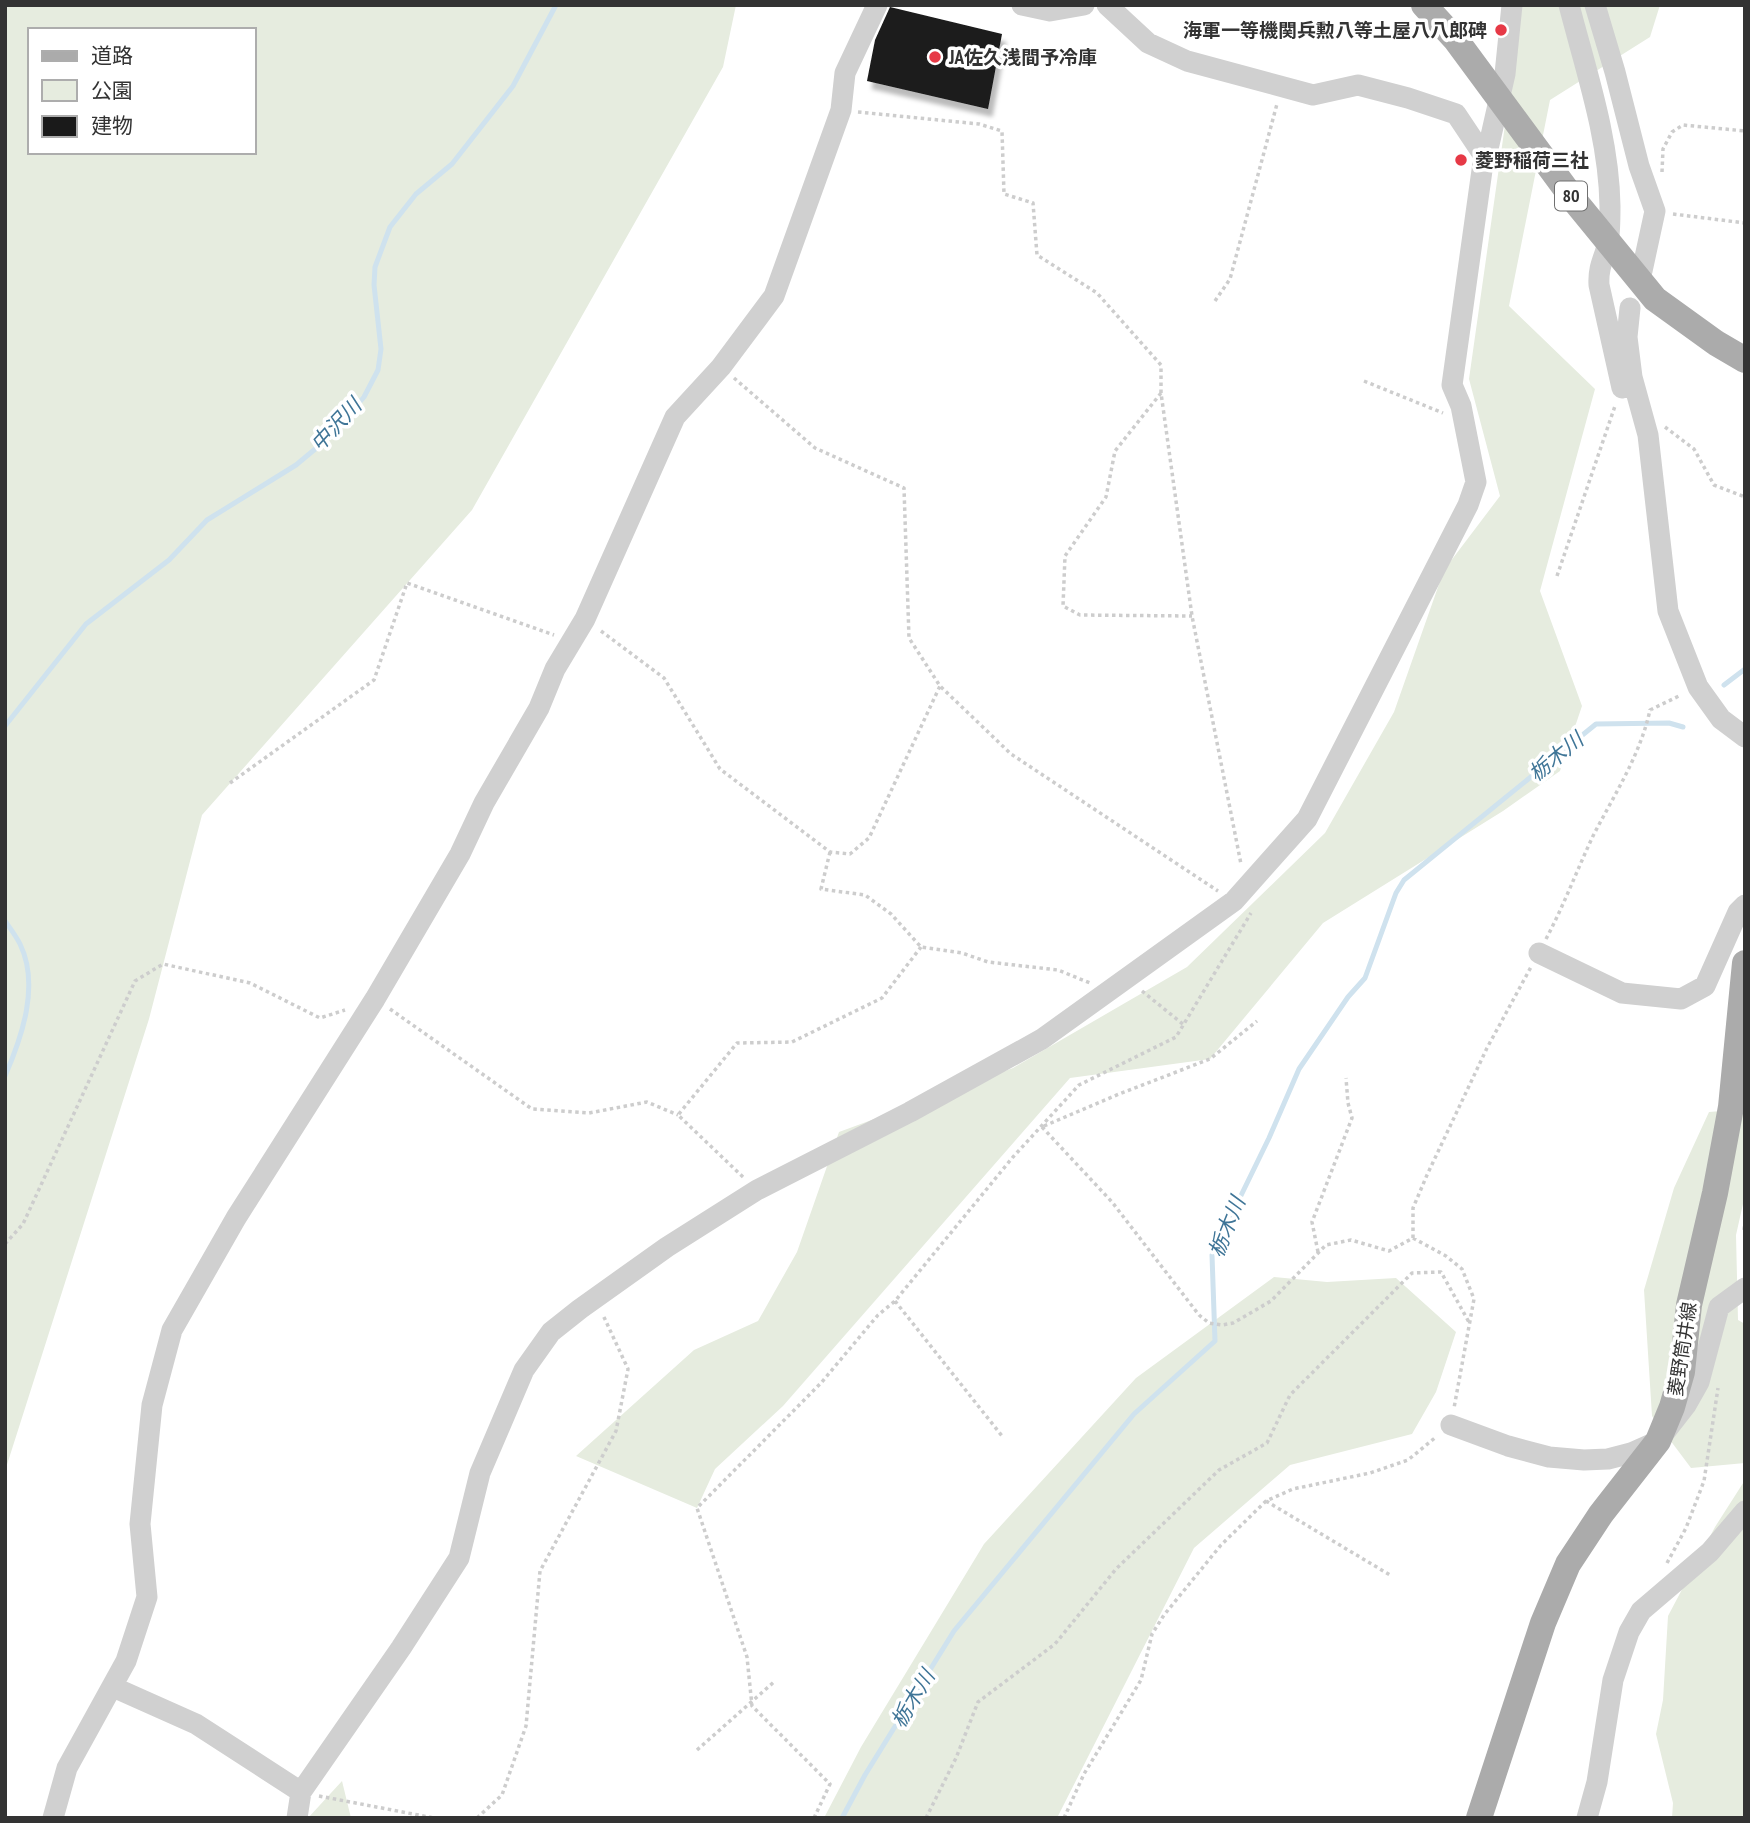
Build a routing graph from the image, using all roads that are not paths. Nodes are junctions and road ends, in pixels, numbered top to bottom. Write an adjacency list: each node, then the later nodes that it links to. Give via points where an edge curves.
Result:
1 (877, 5): 23 (street, via 845,73 841,110 774,296 721,367 675,417 585,619 460,854 172,1330 152,1405 141,1524 147,1597)
2 (1022, 5): 3 (street, via 1050,11)
3 (1084, 5)
4 (1107, 5): 9 (street, via 1148,43 1187,61 1314,95 1358,85 1457,114)
5 (1424, 5): 10 (main road, 80, via 1456,40)
6 (1512, 5): 9 (street, via 1505,74)
7 (1569, 5): 10 (street, via 1600,122 1610,207)
8 (1595, 5): 11 (street, via 1655,211)
9 (1486, 152): 24 (street, via 1452,385 1461,406 1476,482 1307,819 1246,898 1042,1039 757,1190 667,1247 551,1332 524,1370 480,1473 459,1558)
10 (1608, 242): 13 (main road, 80, via 1655,299); 14 (street, via 1598,270 1599,285 1621,387)
11 (1642, 271)
12 (1630, 308): 14 (street, via 1632,377)
13 (1745, 360)
14 (1648, 435): 15 (street, via 1668,611 1698,687 1721,719)
15 (1745, 737)
16 (1745, 905): 17 (street, via 1705,986 1681,999 1622,993)
17 (1539, 953)
18 (1745, 963): 21 (main road, 菱野筒井線, via 1731,1107 1689,1305 1682,1372)
19 (1745, 1288): 21 (street, via 1719,1307 1699,1382)
20 (1451, 1424): 21 (street, via 1549,1458 1620,1456)
21 (1658, 1441): 27 (main road, 菱野筒井線, via 1568,1564 1543,1623)
22 (1745, 1511): 28 (street, via 1710,1552 1641,1611 1629,1632 1613,1680)
23 (113, 1687): 24 (street, via 196,1724); 25 (street, via 67,1769)
24 (301, 1792): 26 (street)
25 (53, 1818)
26 (297, 1818)
27 (1479, 1818)
28 (1587, 1818)

